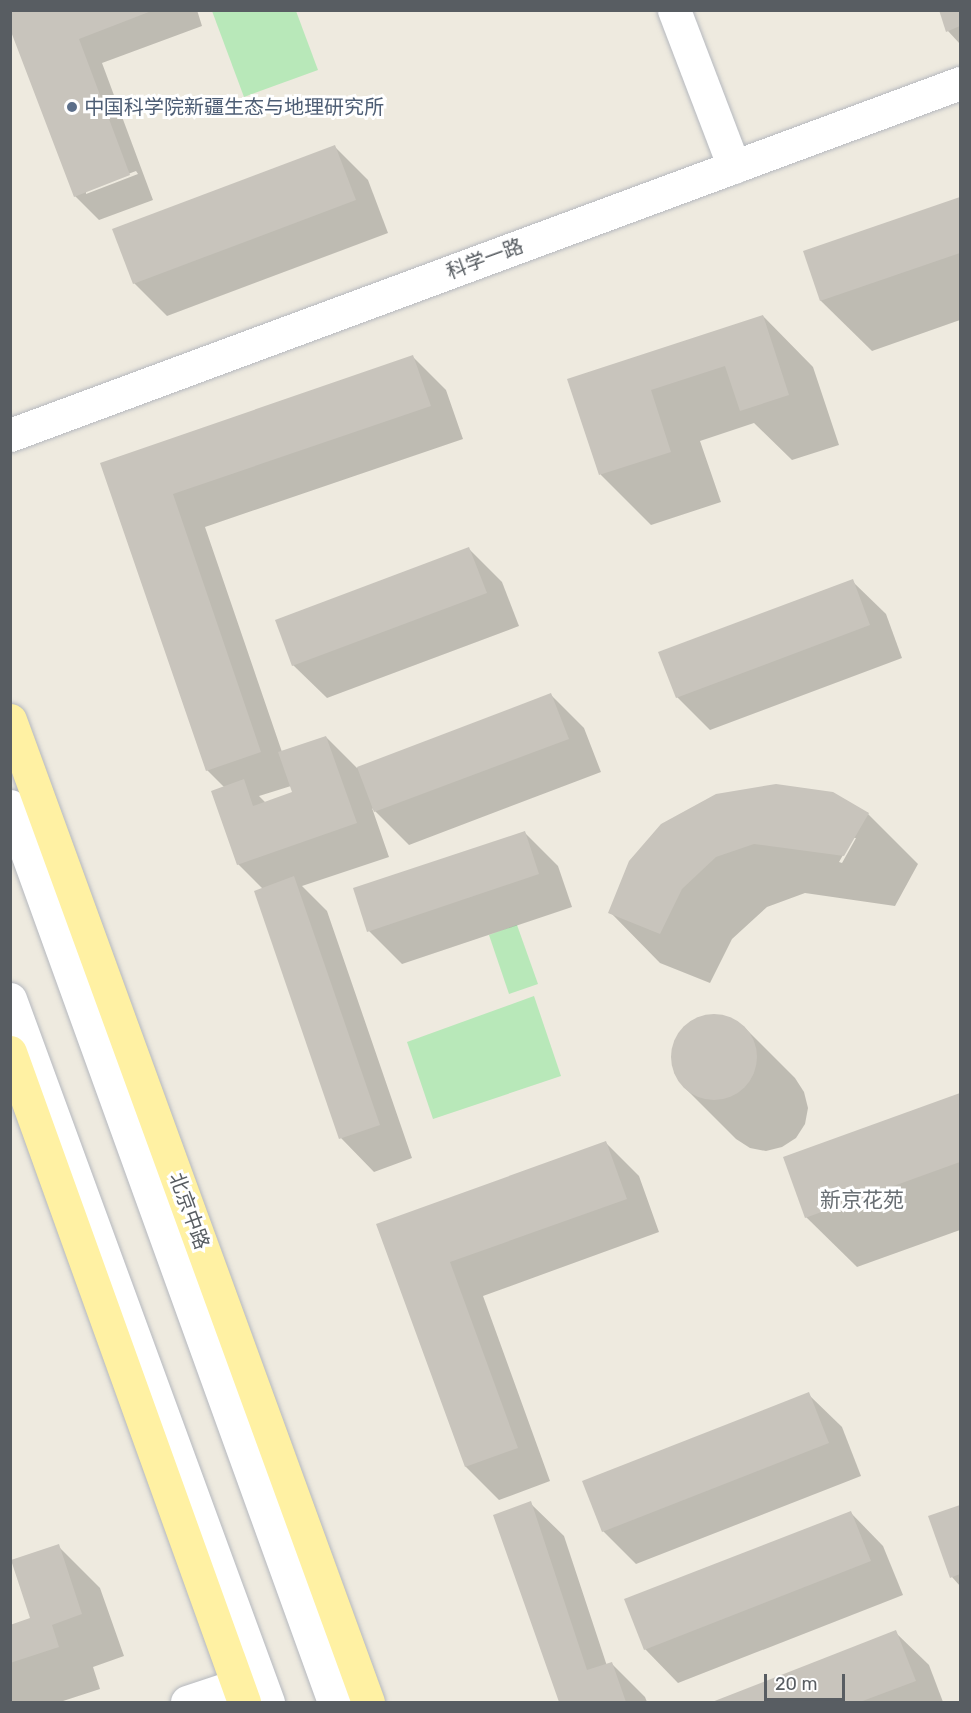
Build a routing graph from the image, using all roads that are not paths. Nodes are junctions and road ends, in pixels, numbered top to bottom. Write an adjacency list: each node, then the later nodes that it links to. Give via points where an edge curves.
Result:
1 (674, 10): 3 (street)
2 (960, 83): 3 (street, 科学一路)
3 (734, 167): 4 (street, 科学一路)
4 (10, 435)
5 (10, 720): 13 (main road, 北京中路)
6 (10, 806): 12 (street)
7 (10, 999): 11 (street)
8 (10, 1052): 9 (main road)
9 (241, 1694): 10 (street)
10 (188, 1702)
11 (268, 1702)
12 (334, 1702)
13 (368, 1702)

